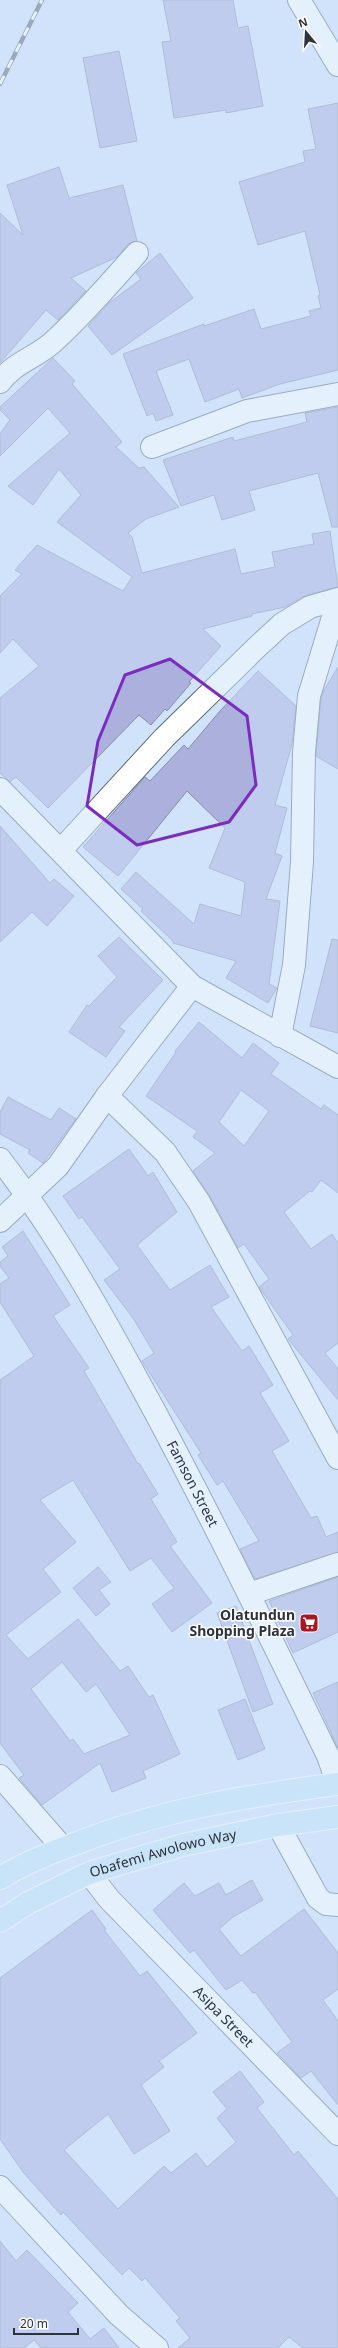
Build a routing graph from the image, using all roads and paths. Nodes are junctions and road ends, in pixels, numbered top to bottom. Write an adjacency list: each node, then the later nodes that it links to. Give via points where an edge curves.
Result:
1 (299, 0): 2 (street)
2 (338, 65)
3 (137, 253): 4 (street, via 53,342 34,357 13,368)
4 (0, 382)
5 (338, 394): 6 (street, via 247,411)
6 (152, 447)
7 (338, 600): 9 (street, via 310,607 282,624 164,738); 11 (street, via 309,696 304,752 302,862 294,965)
8 (0, 789): 9 (street)
9 (61, 850): 10 (street)
10 (192, 986): 11 (street); 13 (street)
11 (280, 1036): 12 (street)
12 (338, 1067)
13 (107, 1096): 15 (street, via 58,1166); 17 (street, via 165,1152 199,1202)
14 (0, 1159): 15 (street, Famson Street)
15 (28, 1195): 16 (street); 19 (street, Famson Street, via 97,1305)
16 (0, 1221)
17 (338, 1458)
18 (338, 1564): 19 (street)
19 (249, 1594): 21 (street, Famson Street, via 328,1756)
20 (0, 1776): 24 (street)
21 (338, 1784): 24 (main road, via 262,1794 180,1809 116,1827)
22 (338, 1817): 23 (main road, Obafemi Awolowo Way)
23 (278, 1825): 25 (main road, Obafemi Awolowo Way, via 183,1845); 27 (street, via 318,1898 326,1904)
24 (64, 1848): 26 (main road, via 33,1860)
25 (89, 1873): 28 (main road, Obafemi Awolowo Way, via 28,1903); 29 (street, Asipa Street, via 109,1900)
26 (0, 1878)
27 (338, 1905)
28 (0, 1921)
29 (337, 2130)
30 (0, 2187): 31 (street, via 114,2310)
31 (157, 2348)

